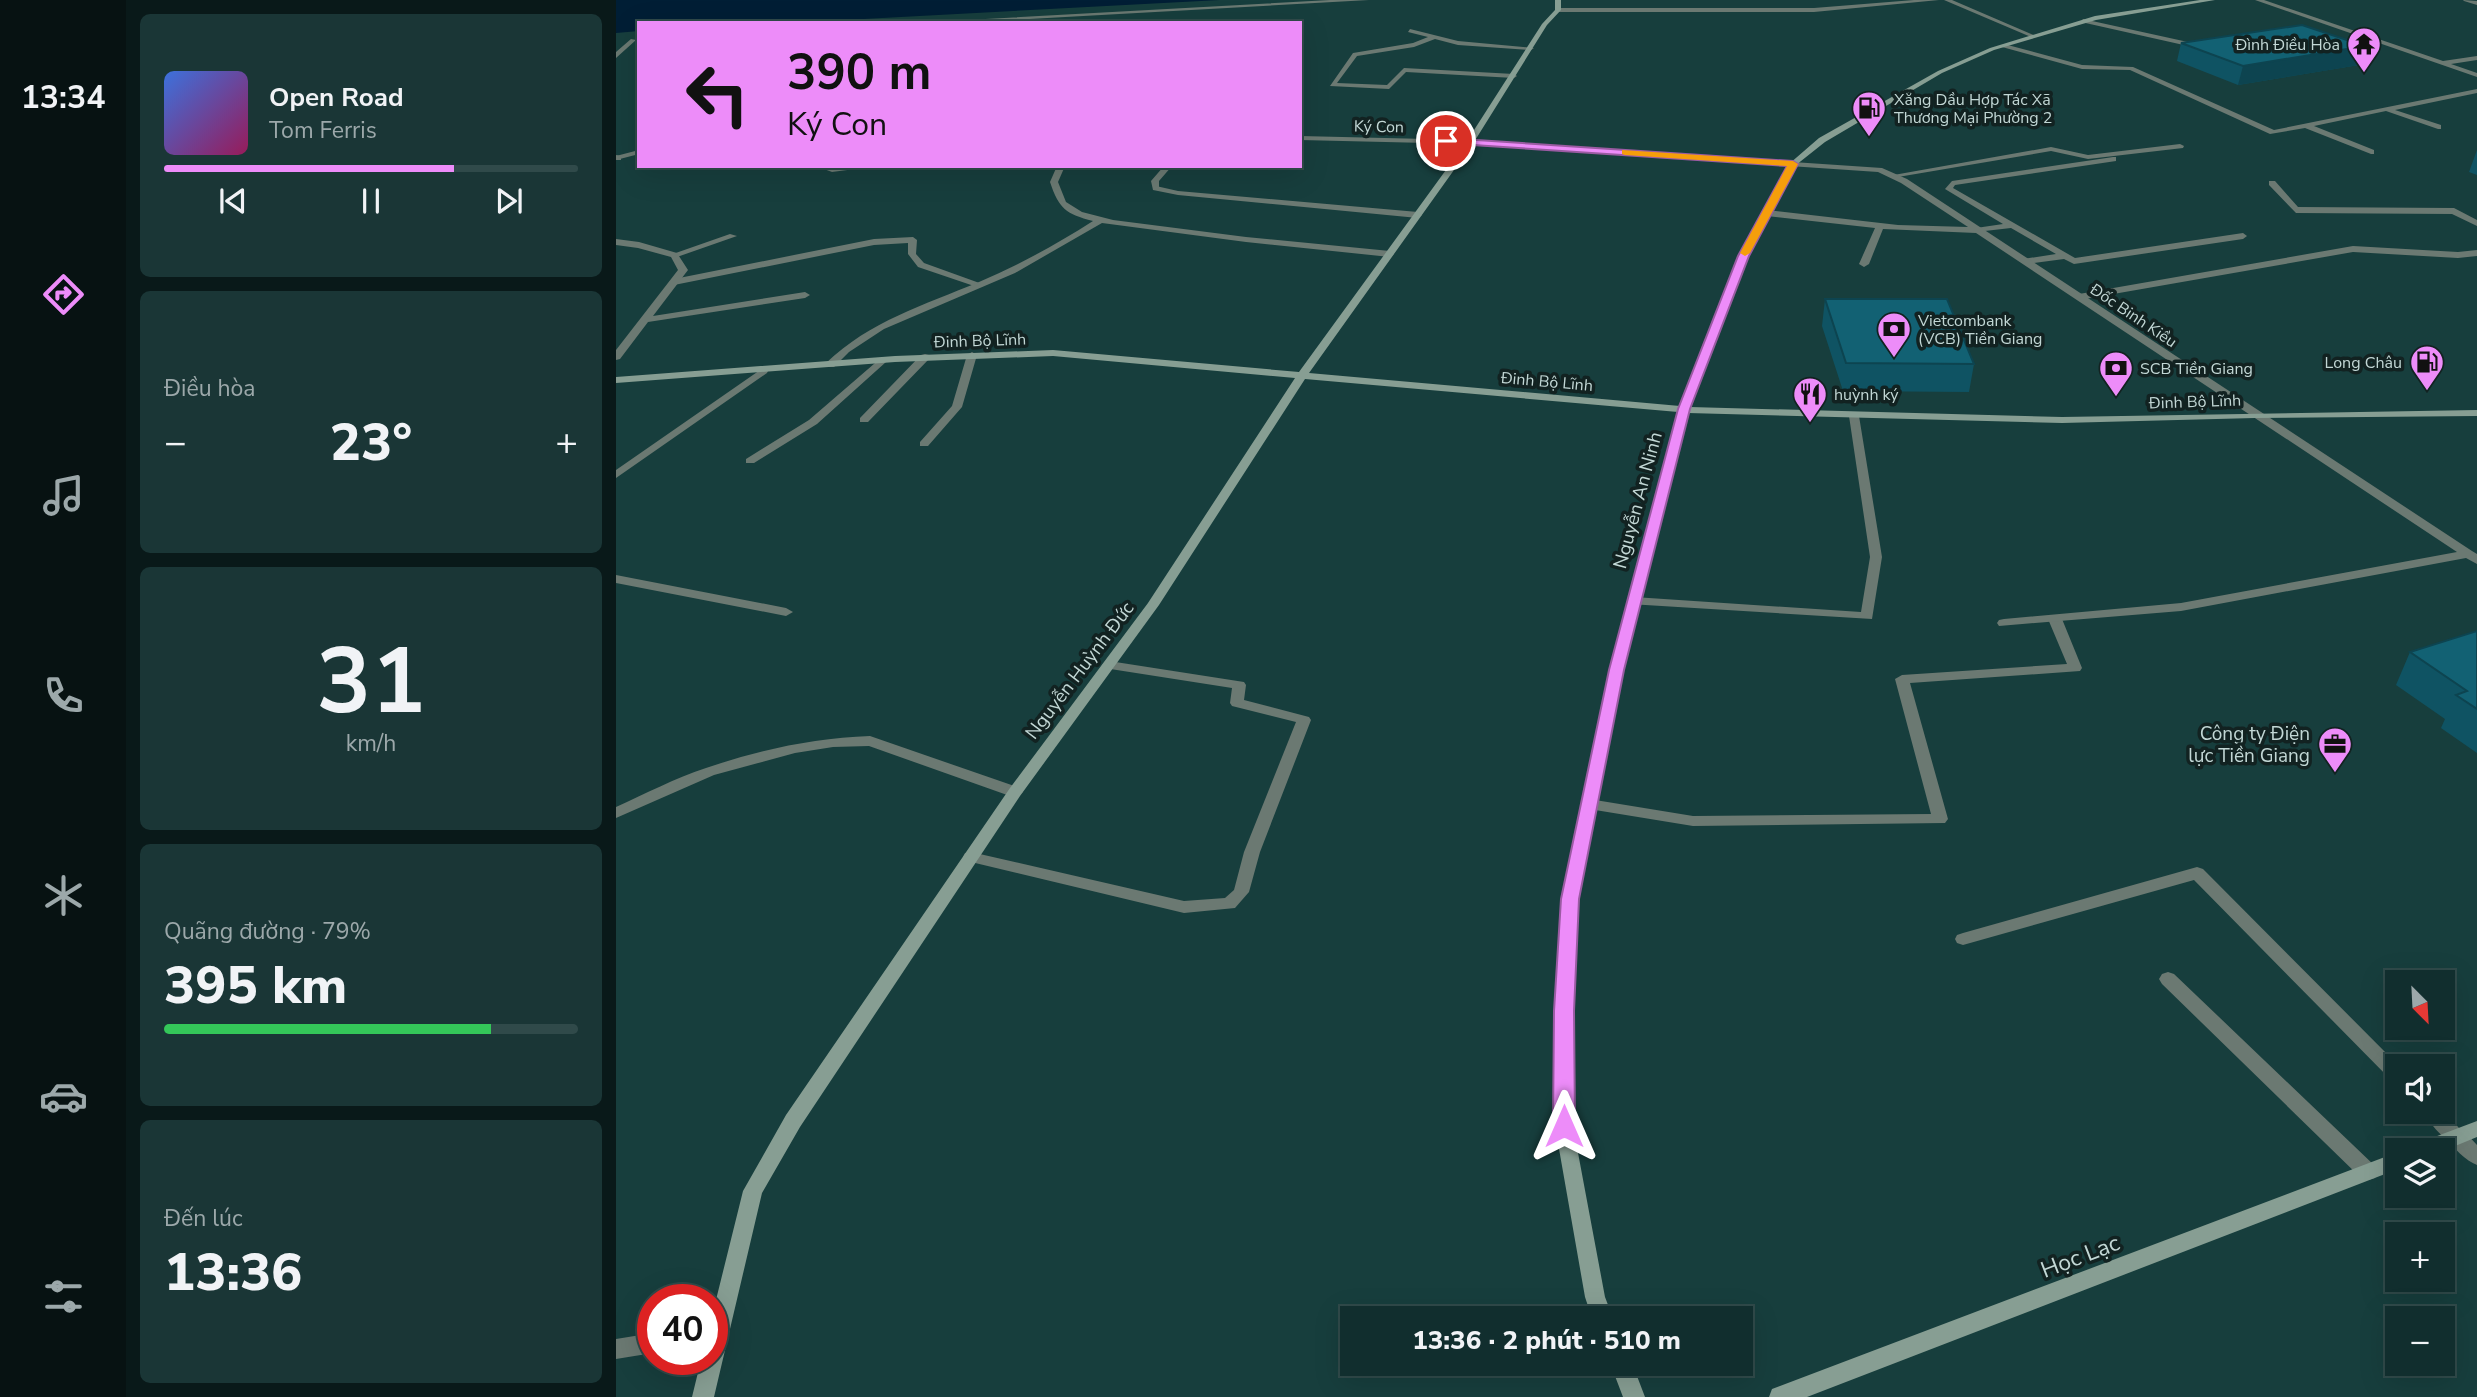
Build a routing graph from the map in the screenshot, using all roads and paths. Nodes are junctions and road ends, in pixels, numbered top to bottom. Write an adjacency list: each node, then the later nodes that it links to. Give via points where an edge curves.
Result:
1 (1366, 0): 10 (street)
2 (1558, 0): 9 (street)
3 (1936, 0): 9 (street, via 1814,10)
4 (1947, 0): 17 (street)
5 (2212, 0): 15 (street, Nguyễn An Ninh)
6 (2258, 0): 26 (street)
7 (2466, 0): 8 (street)
8 (2477, 3)
9 (1558, 10): 23 (street, Nguyễn Huỳnh Đức)
10 (1120, 12): 12 (street); 13 (street)
11 (1161, 20): 14 (street)
12 (951, 21)
13 (1122, 21)
14 (1142, 21)
15 (2082, 21): 17 (street, Nguyễn An Ninh); 22 (street)
16 (1410, 31): 18 (street)
17 (2033, 36): 21 (street, Nguyễn An Ninh)
18 (1435, 37): 23 (street); 28 (street, via 1355,54 1332,85 1390,87 1404,71)
19 (636, 40): 20 (street); 24 (street)
20 (616, 42)
21 (2004, 46): 31 (street, via 2082,67 2131,68 2273,132); 40 (street, Nguyễn An Ninh, via 1940,72 1822,140)
22 (2201, 47)
23 (1531, 48): 28 (street, Nguyễn Huỳnh Đức)
24 (616, 56)
25 (2477, 58): 26 (street)
26 (2443, 64): 27 (street)
27 (2477, 75)
28 (1514, 76): 34 (street, Nguyễn Huỳnh Đức)
29 (2477, 92): 30 (street)
30 (2388, 110): 31 (street); 32 (street)
31 (2306, 126): 36 (street)
32 (2438, 127)
33 (1302, 138): 34 (street, Ký Con)
34 (1470, 142): 40 (street, Ký Con); 48 (street, Nguyễn Huỳnh Đức)
35 (2180, 146): 45 (street, via 2088,157 2051,149)
36 (2371, 152)
37 (637, 153): 38 (street)
38 (617, 158)
39 (2113, 159): 51 (street, via 1952,183 1949,190)
40 (1793, 164): 45 (street, Đốc Binh Kiều, via 1858,167); 47 (street, Nguyễn An Ninh)
41 (826, 168): 42 (street)
42 (853, 168)
43 (1060, 168): 49 (street, via 1055,182 1061,203)
44 (1166, 168): 48 (street, via 1155,181 1156,188)
45 (1892, 176): 53 (street, Đốc Binh Kiều)
46 (2272, 183): 50 (street, via 2296,210 2454,211)
47 (1767, 213): 52 (street); 76 (street, Nguyễn An Ninh, via 1744,256)
48 (1418, 215): 58 (street, Nguyễn Huỳnh Đức)
49 (1102, 219): 58 (street, via 1233,239); 64 (street, via 1037,259)
50 (2477, 223)
51 (2014, 225): 53 (street); 60 (street)
52 (1881, 226): 53 (street); 62 (street)
53 (1979, 230): 61 (street, Đốc Binh Kiều)
54 (733, 236): 59 (street)
55 (2243, 236): 60 (street, via 2095,259 2074,261)
56 (616, 242): 59 (street)
57 (2477, 253): 66 (street, via 2353,249)
58 (1390, 254): 74 (street, Nguyễn Huỳnh Đức)
59 (674, 255): 63 (street, via 683,270)
60 (2065, 256): 61 (street)
61 (2026, 261): 66 (street, Đốc Binh Kiều)
62 (1864, 264)
63 (674, 282): 64 (street, via 874,242 913,240 912,254 921,265); 67 (street)
64 (980, 285): 72 (street, via 857,340)
65 (805, 295): 67 (street)
66 (2079, 297): 78 (street, Đốc Binh Kiều)
67 (644, 320): 69 (street)
68 (972, 355): 70 (street, Đinh Bộ Lĩnh); 74 (street, Đinh Bộ Lĩnh, via 1110,356); 81 (street, via 957,407)
69 (616, 357)
70 (925, 358): 71 (street, Đinh Bộ Lĩnh); 80 (street)
71 (882, 360): 72 (street, Đinh Bộ Lĩnh); 82 (street, via 813,422)
72 (830, 365): 73 (street, Đinh Bộ Lĩnh)
73 (763, 370): 75 (street, Đinh Bộ Lĩnh); 83 (street)
74 (1301, 376): 76 (street, Đinh Bộ Lĩnh); 90 (street, Nguyễn Huỳnh Đức)
75 (616, 380)
76 (1684, 409): 79 (street, Đinh Bộ Lĩnh); 86 (street, Nguyễn An Ninh)
77 (2477, 414): 78 (street, Đinh Bộ Lĩnh)
78 (2255, 415): 79 (street, Đinh Bộ Lĩnh, via 2062,420); 84 (street, Đốc Binh Kiều)
79 (1854, 416): 86 (street, via 1876,557 1867,616)
80 (864, 420)
81 (924, 444)
82 (750, 461)
83 (616, 475)
84 (2472, 557): 88 (street, via 2182,607)
85 (616, 579): 87 (street)
86 (1634, 601): 92 (street, Nguyễn An Ninh)
87 (786, 612)
88 (2055, 619): 89 (street); 92 (street, via 2075,668 1902,679 1940,819 1693,821)
89 (2004, 623)
90 (1109, 665): 91 (street, Nguyễn Huỳnh Đức); 94 (street, via 1239,685 1237,703 1304,720 1241,892 1230,904 1184,907)
91 (1015, 792): 93 (street, via 870,741 833,742 709,772); 94 (street, Nguyễn Huỳnh Đức)
92 (1589, 804): 105 (street, Nguyễn An Ninh, via 1570,899 1564,1126)
93 (616, 813)
94 (971, 857): 104 (street, Nguyễn Huỳnh Đức, via 793,1121 753,1191)
95 (1963, 939): 97 (street, via 2197,873)
96 (2168, 979): 103 (street)
97 (2385, 1063)
98 (2444, 1124): 100 (street)
99 (2477, 1129): 100 (street)
100 (2457, 1137): 101 (street)
101 (2477, 1157)
102 (2385, 1165): 103 (street, Học Lạc)
103 (2368, 1172): 112 (street, Học Lạc)
104 (728, 1285)
105 (1598, 1306)
106 (637, 1346): 107 (street)
107 (616, 1349)
108 (707, 1375): 110 (street, Nguyễn Huỳnh Đức)
109 (1626, 1376): 111 (street)
110 (703, 1397)
111 (1634, 1397)
112 (1780, 1397)

